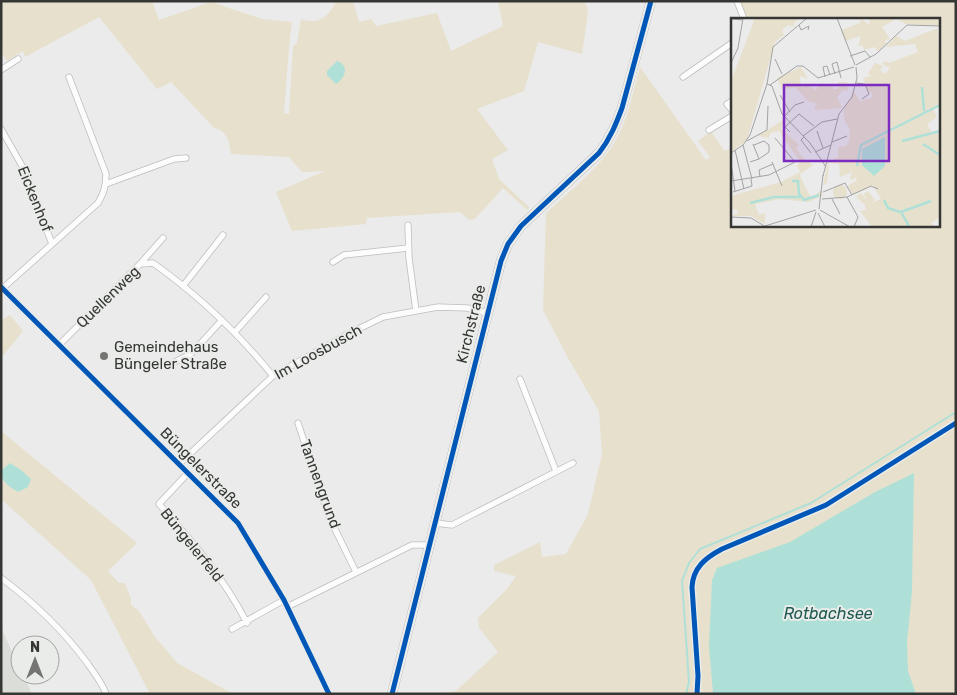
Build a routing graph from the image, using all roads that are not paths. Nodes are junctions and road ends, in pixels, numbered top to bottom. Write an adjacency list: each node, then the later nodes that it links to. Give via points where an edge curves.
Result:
1 (651, 1): 27 (street, Kirchstraße, via 622,108 611,136 508,244)
2 (737, 1): 3 (street)
3 (744, 18)
4 (731, 44): 8 (street)
5 (18, 59): 6 (street)
6 (1, 70)
7 (69, 77): 13 (street, via 106,174)
8 (683, 77)
9 (731, 117): 11 (street)
10 (1, 129): 17 (street, Eickenhof, via 25,171)
11 (709, 130)
12 (186, 158): 13 (street, via 174,159)
13 (106, 184): 17 (street, Eickenhof, via 98,203)
14 (408, 225): 18 (street)
15 (223, 235): 21 (street)
16 (163, 238): 20 (street)
17 (52, 244): 22 (street, Eickenhof)
18 (408, 248): 19 (street, via 344,255); 26 (street)
19 (332, 262)
20 (140, 264): 21 (street, Quellenweg, via 153,263); 30 (street, Quellenweg)
21 (183, 286): 28 (street, Quellenweg)
22 (2, 288): 23 (street, Büngelerstraße)
23 (9, 294): 24 (street); 30 (street, Büngelerstraße)
24 (1, 297)
25 (266, 297): 29 (street)
26 (416, 311): 27 (street, Im Loosbusch, via 438,307 467,308); 32 (street, Im Loosbusch, via 383,317)
27 (487, 313): 39 (street, Kirchstraße)
28 (222, 320): 29 (street, Quellenweg); 31 (street, via 192,354)
29 (235, 332): 32 (street, Quellenweg)
30 (60, 344): 36 (street, Büngelerstraße)
31 (175, 362)
32 (273, 376): 36 (street, Im Loosbusch)
33 (520, 379): 37 (street)
34 (298, 423): 41 (street, Tannengrund, via 329,517)
35 (573, 463): 37 (street)
36 (179, 464): 38 (street, Büngelerstraße)
37 (556, 471): 39 (street, via 452,525)
38 (188, 473): 43 (street, Büngelerstraße, via 238,523); 45 (street, Büngelerfeld, via 159,504 204,555)
39 (435, 523): 40 (street, Kirchstraße)
40 (428, 545): 41 (street, via 412,545); 49 (street, Kirchstraße)
41 (356, 572): 44 (street)
42 (1, 578): 47 (street, via 58,626 92,669)
43 (284, 600): 44 (street, Büngelerstraße); 45 (street)
44 (287, 606): 48 (street, Büngelerstraße)
45 (246, 622): 46 (street)
46 (232, 629)
47 (106, 694)
48 (329, 694)
49 (392, 694)

